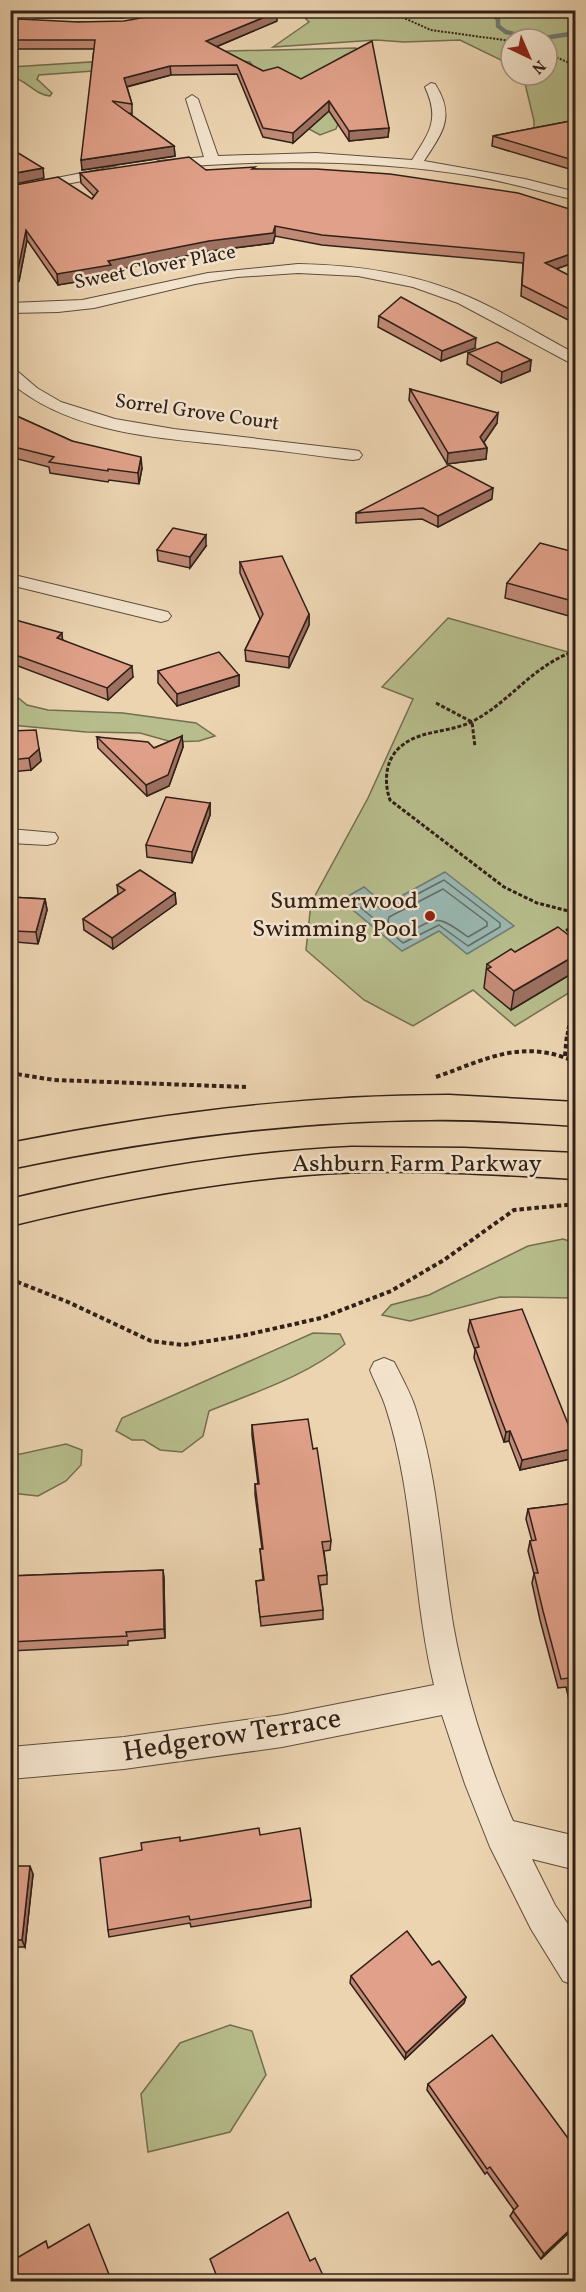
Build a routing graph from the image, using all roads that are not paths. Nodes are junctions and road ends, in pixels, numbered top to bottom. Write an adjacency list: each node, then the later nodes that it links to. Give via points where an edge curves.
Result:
1 (431, 87): 4 (street, via 441,110 441,122)
2 (192, 99): 3 (street)
3 (212, 159): 4 (street, via 308,158); 5 (street)
4 (416, 164): 8 (street, via 484,174)
5 (142, 167)
6 (123, 170): 7 (street)
7 (10, 191)
8 (576, 196)
9 (10, 308): 10 (street, Sweet Clover Place, via 88,304 192,280 253,271 352,272 400,279 446,293)
10 (576, 361)
11 (10, 373): 12 (street, Sorrel Grove Court, via 62,406 125,427)
12 (353, 454)
13 (10, 579): 14 (street)
14 (161, 616)
15 (10, 836): 16 (street)
16 (47, 838)
17 (576, 1114): 18 (main road, via 490,1108 315,1112 143,1131)
18 (10, 1156)
19 (576, 1166): 20 (main road, Ashburn Farm Parkway, via 350,1160 273,1166 204,1173)
20 (10, 1213)
21 (384, 1370): 22 (street, via 402,1410 420,1489)
22 (452, 1697): 23 (street, Hedgerow Terrace, via 282,1731 124,1753); 24 (street, via 479,1783)
23 (10, 1763)
24 (502, 1835): 25 (street); 26 (street, via 543,1917)
25 (576, 1853)
26 (576, 1968)

